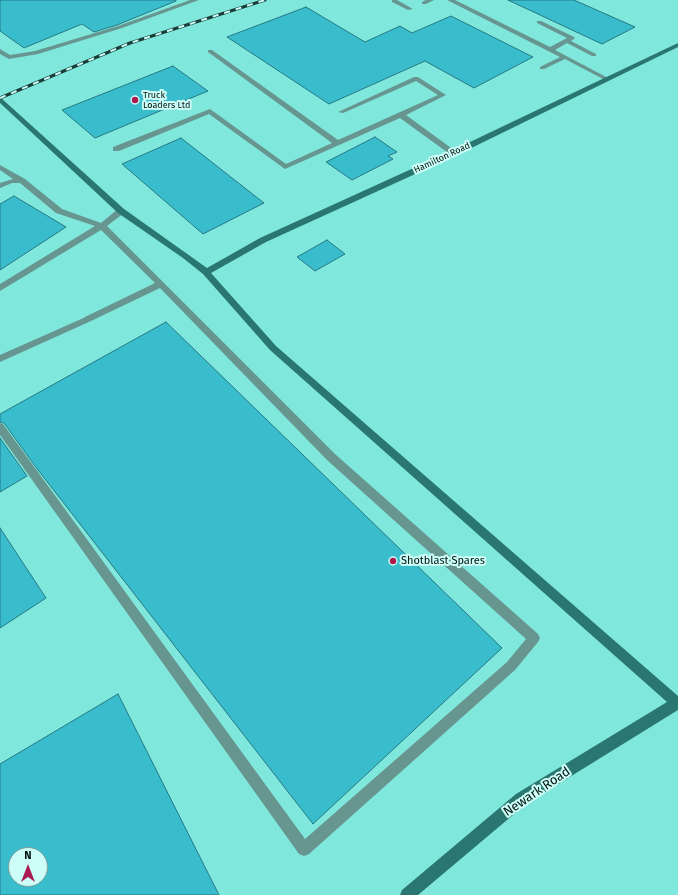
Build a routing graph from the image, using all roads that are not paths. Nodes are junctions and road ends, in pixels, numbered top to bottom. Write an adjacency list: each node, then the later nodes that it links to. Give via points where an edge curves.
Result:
1 (196, 0): 11 (street, via 36,53 9,57)
2 (394, 0): 6 (street)
3 (431, 0): 5 (street)
4 (450, 0): 10 (street)
5 (424, 3)
6 (410, 9)
7 (539, 22): 8 (street, via 572,38)
8 (567, 41): 10 (street); 13 (street)
9 (678, 45): 16 (main road, Hamilton Road)
10 (550, 50): 14 (street)
11 (0, 51)
12 (210, 51): 20 (street)
13 (594, 55)
14 (565, 57): 15 (street); 16 (street)
15 (542, 68)
16 (606, 79): 22 (main road, Hamilton Road)
17 (0, 99): 26 (main road)
18 (340, 112): 19 (street, via 416,78 443,95)
19 (401, 115): 20 (street); 22 (street)
20 (337, 143): 21 (street, via 285,167 210,111)
21 (116, 149)
22 (454, 153): 28 (main road, Hamilton Road, via 263,240)
23 (0, 167): 24 (street)
24 (22, 181): 25 (street, via 11,181); 27 (street, via 59,210)
25 (0, 186)
26 (121, 211): 27 (street); 28 (main road)
27 (102, 226): 29 (street); 30 (street)
28 (206, 272): 33 (main road, via 273,348)
29 (161, 284): 31 (street); 32 (street, via 331,457 534,638 511,666 304,849)
30 (0, 288)
31 (0, 359)
32 (0, 427)
33 (678, 703): 34 (main road, Newark Road, via 521,799)
34 (407, 895)

